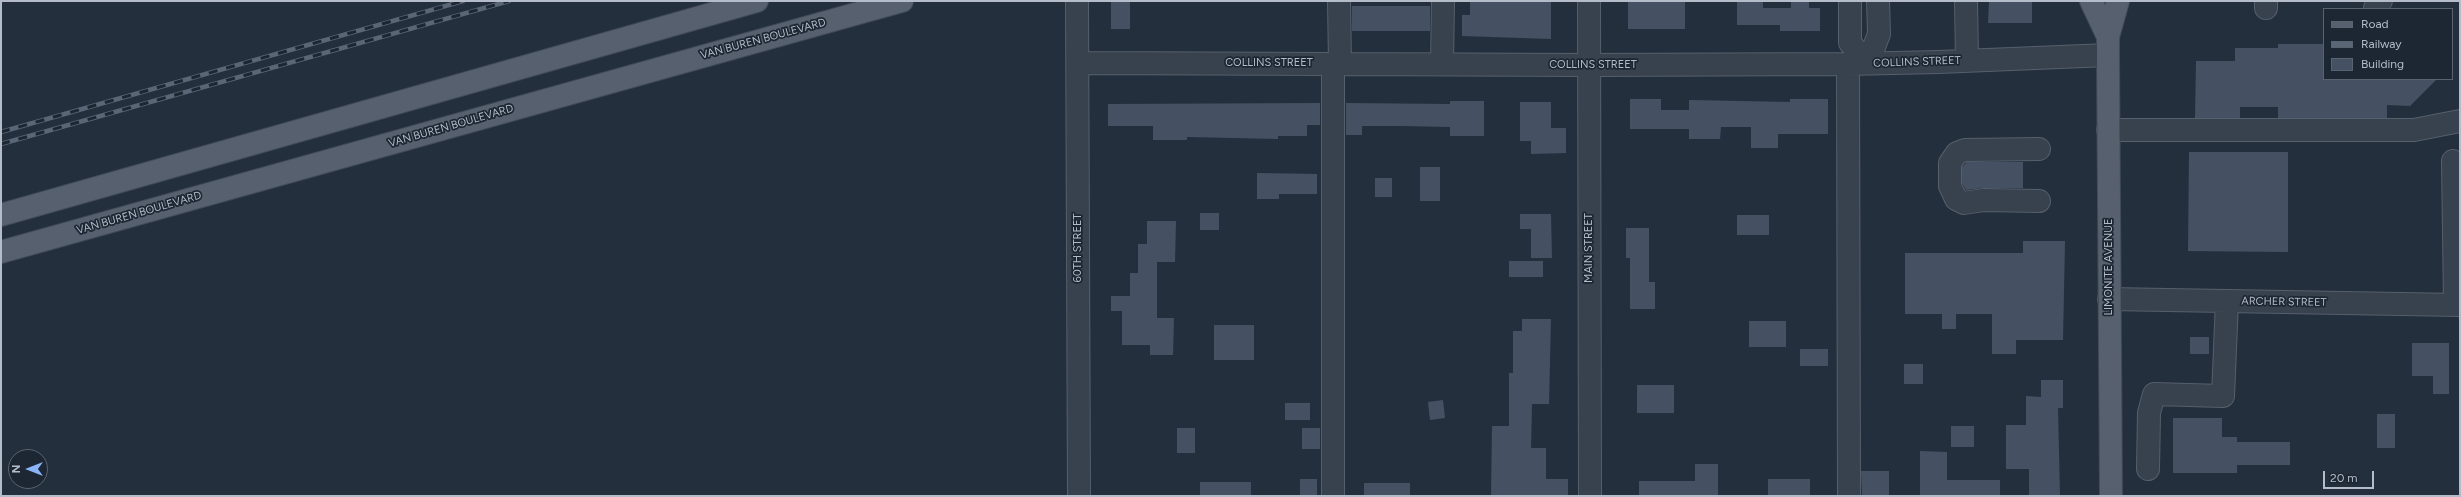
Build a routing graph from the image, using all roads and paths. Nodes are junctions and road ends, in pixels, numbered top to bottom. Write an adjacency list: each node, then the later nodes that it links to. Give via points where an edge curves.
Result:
1 (757, 1): 24 (main road)
2 (902, 1): 25 (main road, VAN BUREN BOULEVARD)
3 (1077, 1): 14 (street, 60TH STREET)
4 (1339, 1): 15 (street)
5 (1442, 1): 17 (street)
6 (1589, 1): 18 (street, MAIN STREET)
7 (1850, 1): 16 (street, via 1850,43)
8 (1878, 1): 16 (street, via 1879,34)
9 (1966, 1): 13 (street)
10 (2091, 1): 12 (main road, LIMONITE AVENUE)
11 (2118, 1): 12 (main road, LIMONITE AVENUE)
12 (2108, 46): 13 (street, COLLINS STREET); 20 (main road, LIMONITE AVENUE)
13 (1967, 60): 16 (street, COLLINS STREET)
14 (1078, 63): 15 (street, COLLINS STREET); 30 (street, 60TH STREET)
15 (1337, 63): 17 (street, COLLINS STREET); 31 (street)
16 (1858, 63): 18 (street, COLLINS STREET); 33 (street)
17 (1442, 64): 18 (street, COLLINS STREET)
18 (1588, 65): 32 (street, MAIN STREET)
19 (2460, 121): 20 (street, via 2414,130)
20 (2108, 130): 26 (main road, LIMONITE AVENUE)
21 (2039, 149): 23 (street, via 1965,150 1957,153 1950,163 1950,186 1956,199 1964,203 1984,200)
22 (2453, 161): 28 (street)
23 (2039, 201)
24 (1, 215)
25 (1, 252)
26 (2109, 299): 27 (street, ARCHER STREET); 34 (main road, LIMONITE AVENUE)
27 (2227, 301): 28 (street, ARCHER STREET); 29 (street, via 2223,396 2154,394 2149,413)
28 (2458, 305)
29 (2148, 469)
30 (1079, 496)
31 (1333, 496)
32 (1590, 496)
33 (1849, 496)
34 (2111, 496)

